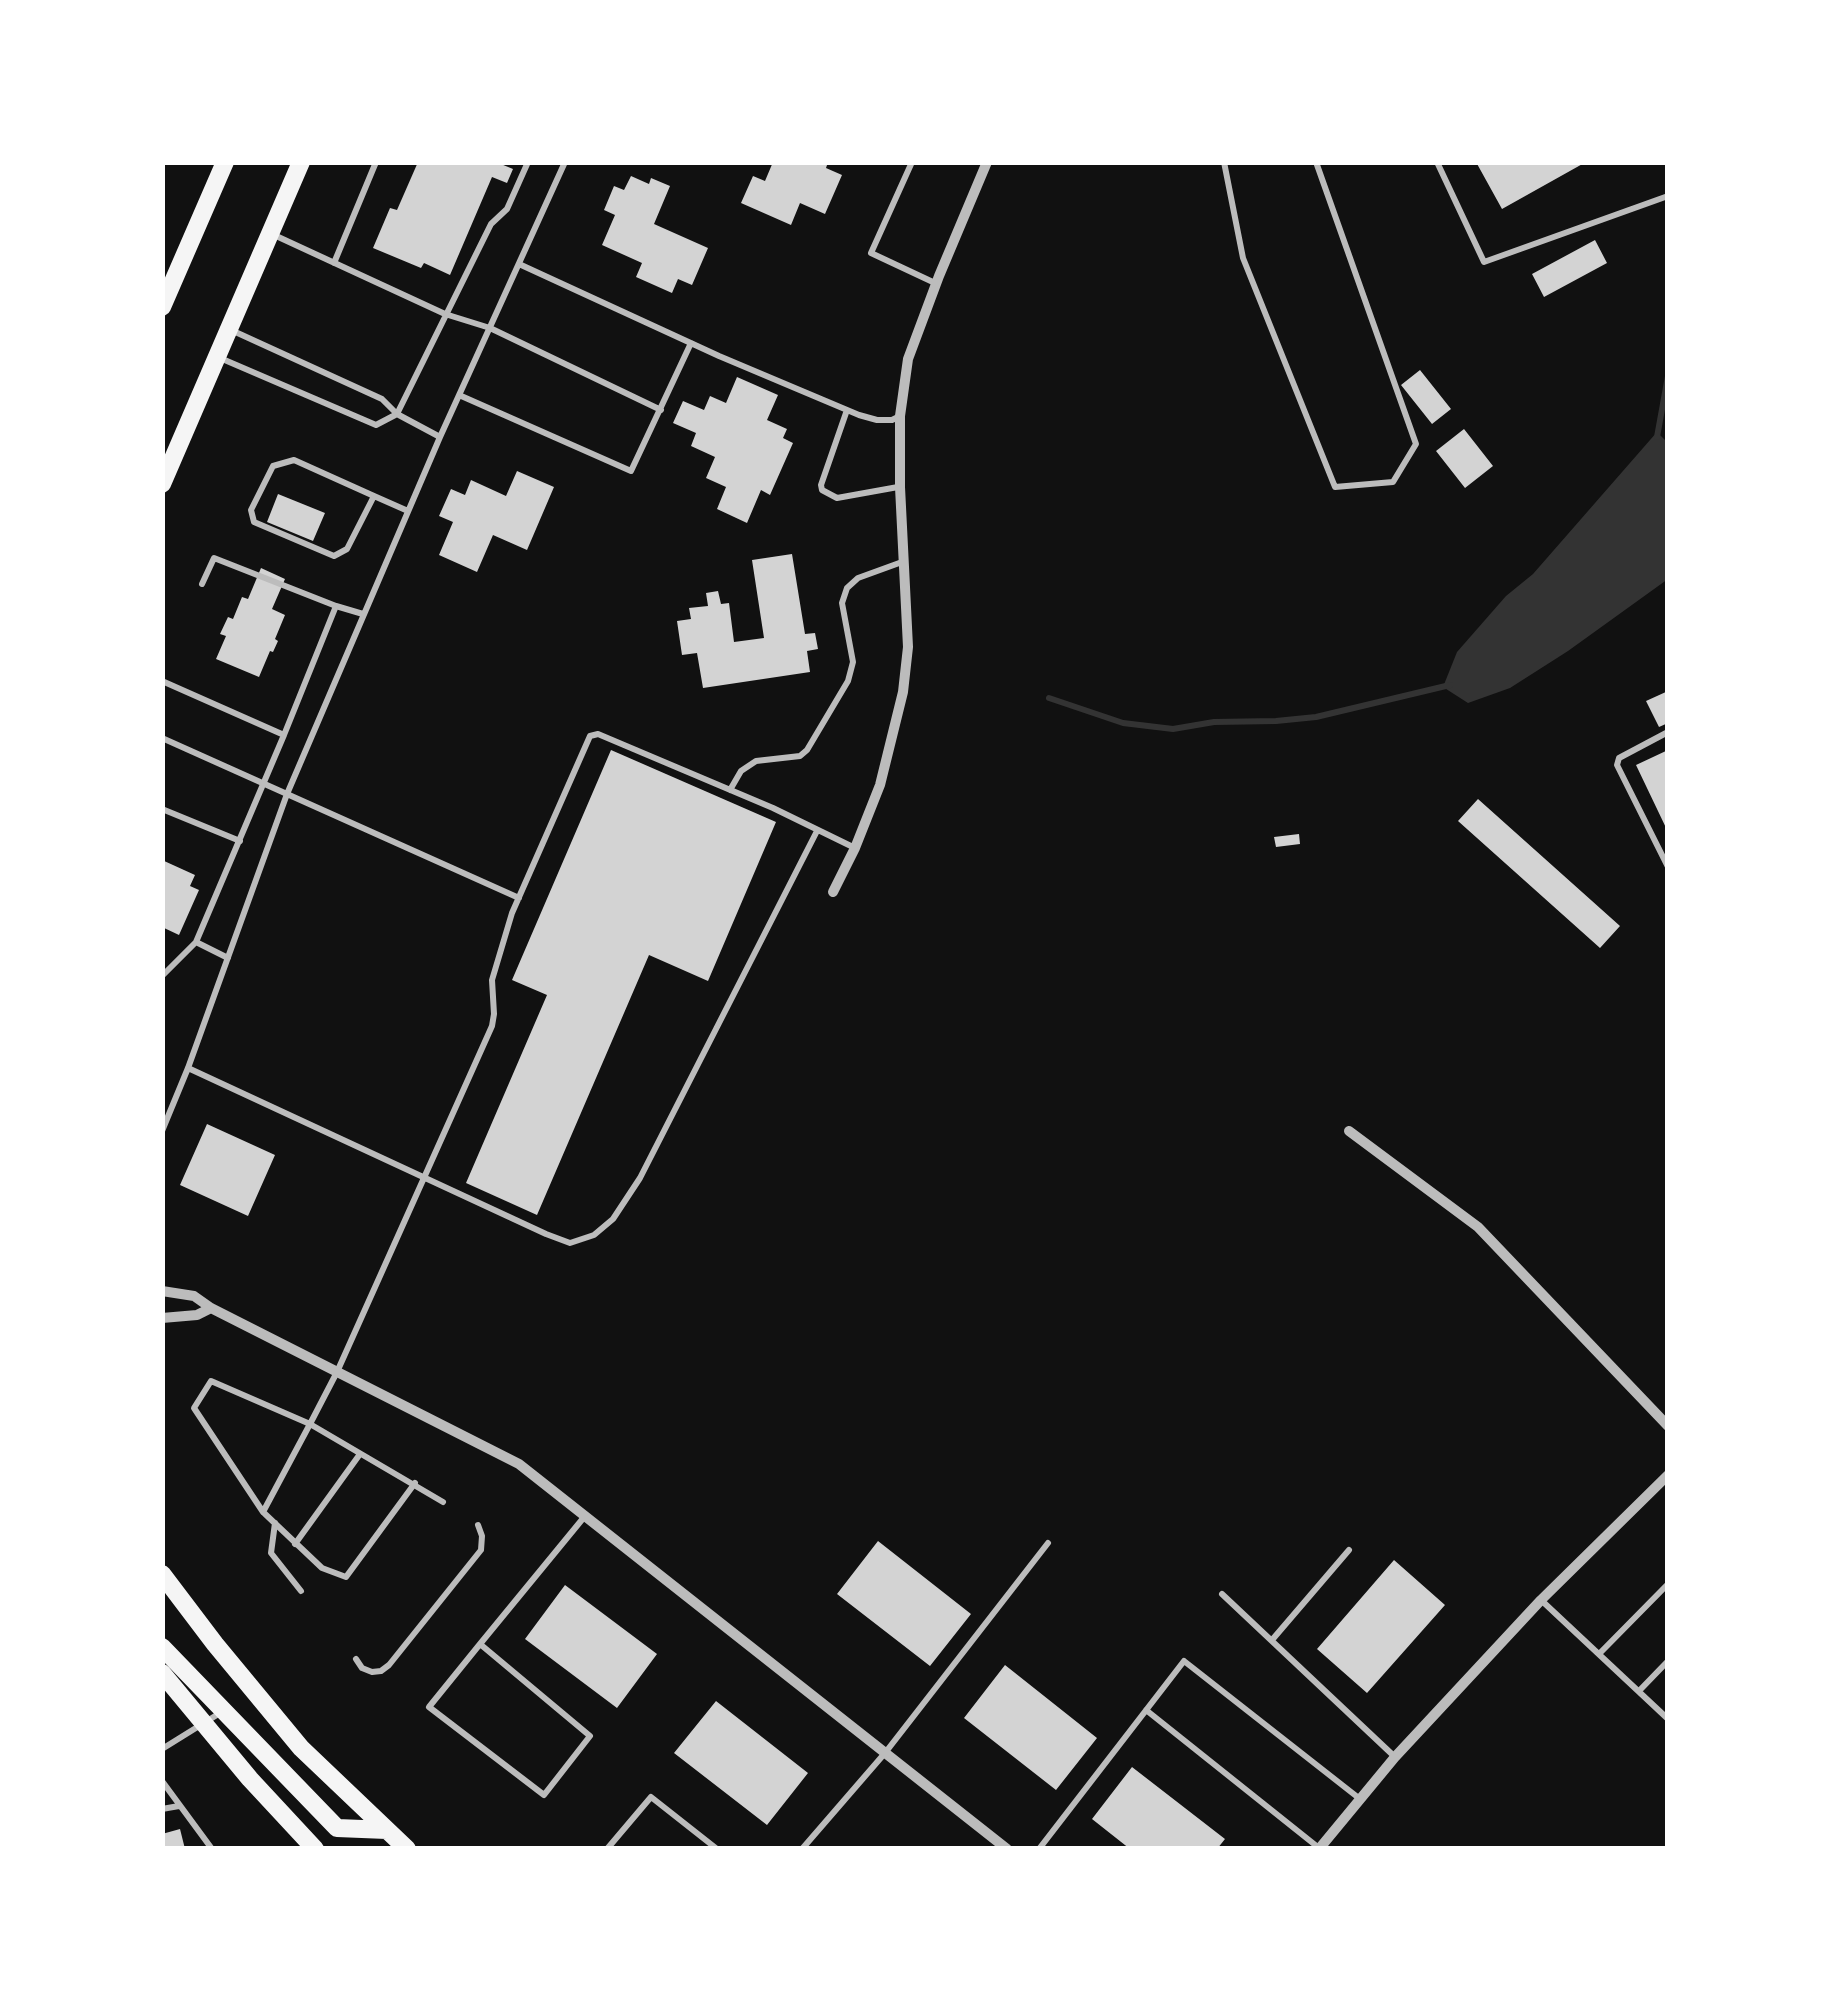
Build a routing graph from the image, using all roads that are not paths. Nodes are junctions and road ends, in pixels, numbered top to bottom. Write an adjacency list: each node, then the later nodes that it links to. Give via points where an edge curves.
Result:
1 (225, 162): 17 (highway)
2 (301, 162): 13 (highway)
3 (376, 162): 14 (lane)
4 (528, 162): 18 (lane)
5 (552, 162): 11 (lane)
6 (912, 162): 16 (lane, via 871,254)
7 (1224, 162): 8 (lane, via 1243,258 1335,487 1393,482 1416,444)
8 (1316, 162)
9 (1437, 162): 12 (lane, via 1484,262)
10 (984, 163): 16 (street)
11 (564, 164): 15 (lane)
12 (1668, 196)
13 (270, 234): 14 (lane); 20 (highway)
14 (334, 263): 18 (lane)
15 (519, 264): 19 (lane); 21 (lane)
16 (936, 283): 27 (street, via 908,358)
17 (162, 308)
18 (445, 314): 19 (lane); 26 (lane)
19 (490, 328): 23 (lane); 24 (lane)
20 (229, 329): 22 (highway); 26 (lane, via 382,399)
21 (691, 343): 24 (lane); 25 (lane)
22 (217, 357): 26 (lane, via 376,425); 29 (highway)
23 (459, 395): 24 (lane, via 630,471); 28 (lane)
24 (661, 410)
25 (847, 410): 27 (lane, via 878,420); 30 (lane, via 822,490 837,498)
26 (397, 414): 28 (lane)
27 (901, 416): 30 (street)
28 (440, 437): 32 (lane)
29 (162, 484)
30 (900, 487): 33 (street)
31 (374, 496): 31 (lane, via 294,460 273,466 251,510 254,522 334,556 347,549); 32 (lane)
32 (408, 511): 36 (lane)
33 (904, 561): 42 (lane, via 847,588 842,603 853,662 807,750 756,760); 47 (street, via 903,692)
34 (202, 584): 35 (lane, via 214,558)
35 (336, 606): 36 (lane); 39 (lane)
36 (363, 614): 43 (lane)
37 (162, 681): 39 (lane)
38 (1668, 732): 48 (lane, via 1617,765)
39 (284, 735): 41 (lane)
40 (162, 737): 41 (lane)
41 (263, 784): 43 (lane); 46 (lane)
42 (730, 790): 45 (lane); 50 (lane, via 590,736)
43 (287, 794): 50 (lane); 52 (lane)
44 (162, 808): 46 (lane)
45 (818, 831): 47 (lane); 57 (lane, via 613,1219 570,1243)
46 (239, 841): 51 (lane)
47 (855, 848): 49 (street)
48 (1668, 867)
49 (832, 892)
50 (519, 898): 57 (lane, via 492,980 492,1025)
51 (196, 942): 52 (lane); 53 (lane)
52 (228, 958): 54 (lane)
53 (162, 976)
54 (188, 1068): 55 (lane); 57 (lane)
55 (162, 1131)
56 (1349, 1131): 63 (street, via 1478,1227)
57 (423, 1177): 61 (lane)
58 (162, 1291): 59 (street)
59 (211, 1308): 60 (street); 61 (street)
60 (162, 1318)
61 (337, 1372): 62 (lane); 69 (street, via 520,1464)
62 (310, 1424): 64 (lane); 68 (lane); 68 (lane, via 211,1381 194,1408)
63 (1668, 1426)
64 (361, 1453): 66 (lane); 73 (lane)
65 (1668, 1475): 79 (street)
66 (415, 1484): 67 (lane); 73 (lane, via 346,1576)
67 (443, 1502)
68 (263, 1512): 70 (lane)
69 (585, 1516): 81 (lane); 93 (street)
70 (275, 1523): 73 (lane); 77 (lane, via 271,1553)
71 (478, 1525): 84 (lane, via 481,1550 389,1665 372,1672)
72 (1048, 1543): 93 (lane)
73 (295, 1544)
74 (1349, 1550): 80 (lane)
75 (162, 1574): 99 (highway, via 301,1748)
76 (1668, 1584): 83 (lane)
77 (302, 1591)
78 (1222, 1594): 80 (lane)
79 (1540, 1600): 83 (lane); 94 (street)
80 (1272, 1640): 94 (lane)
81 (481, 1644): 81 (lane, via 429,1707 544,1795 590,1736)
82 (162, 1647): 89 (highway)
83 (1599, 1654): 87 (lane)
84 (356, 1659)
85 (1668, 1661): 87 (lane)
86 (162, 1673): 91 (highway)
87 (1639, 1691): 90 (lane)
88 (1146, 1710): 96 (lane, via 1184,1661); 107 (lane); 108 (lane)
89 (223, 1711): 91 (lane); 99 (highway, via 337,1828)
90 (1668, 1719)
91 (204, 1724): 92 (lane); 101 (highway)
92 (162, 1749)
93 (885, 1753): 105 (lane); 106 (street)
94 (1395, 1757): 96 (street)
95 (162, 1781): 97 (lane)
96 (1360, 1799): 108 (street)
97 (179, 1806): 98 (lane); 100 (lane)
98 (162, 1809)
99 (387, 1830): 102 (highway)
100 (212, 1849)
101 (315, 1849)
102 (407, 1849)
103 (607, 1849): 104 (lane, via 651,1797)
104 (717, 1849)
105 (802, 1849)
106 (1007, 1849)
107 (1040, 1849)
108 (1319, 1849)

